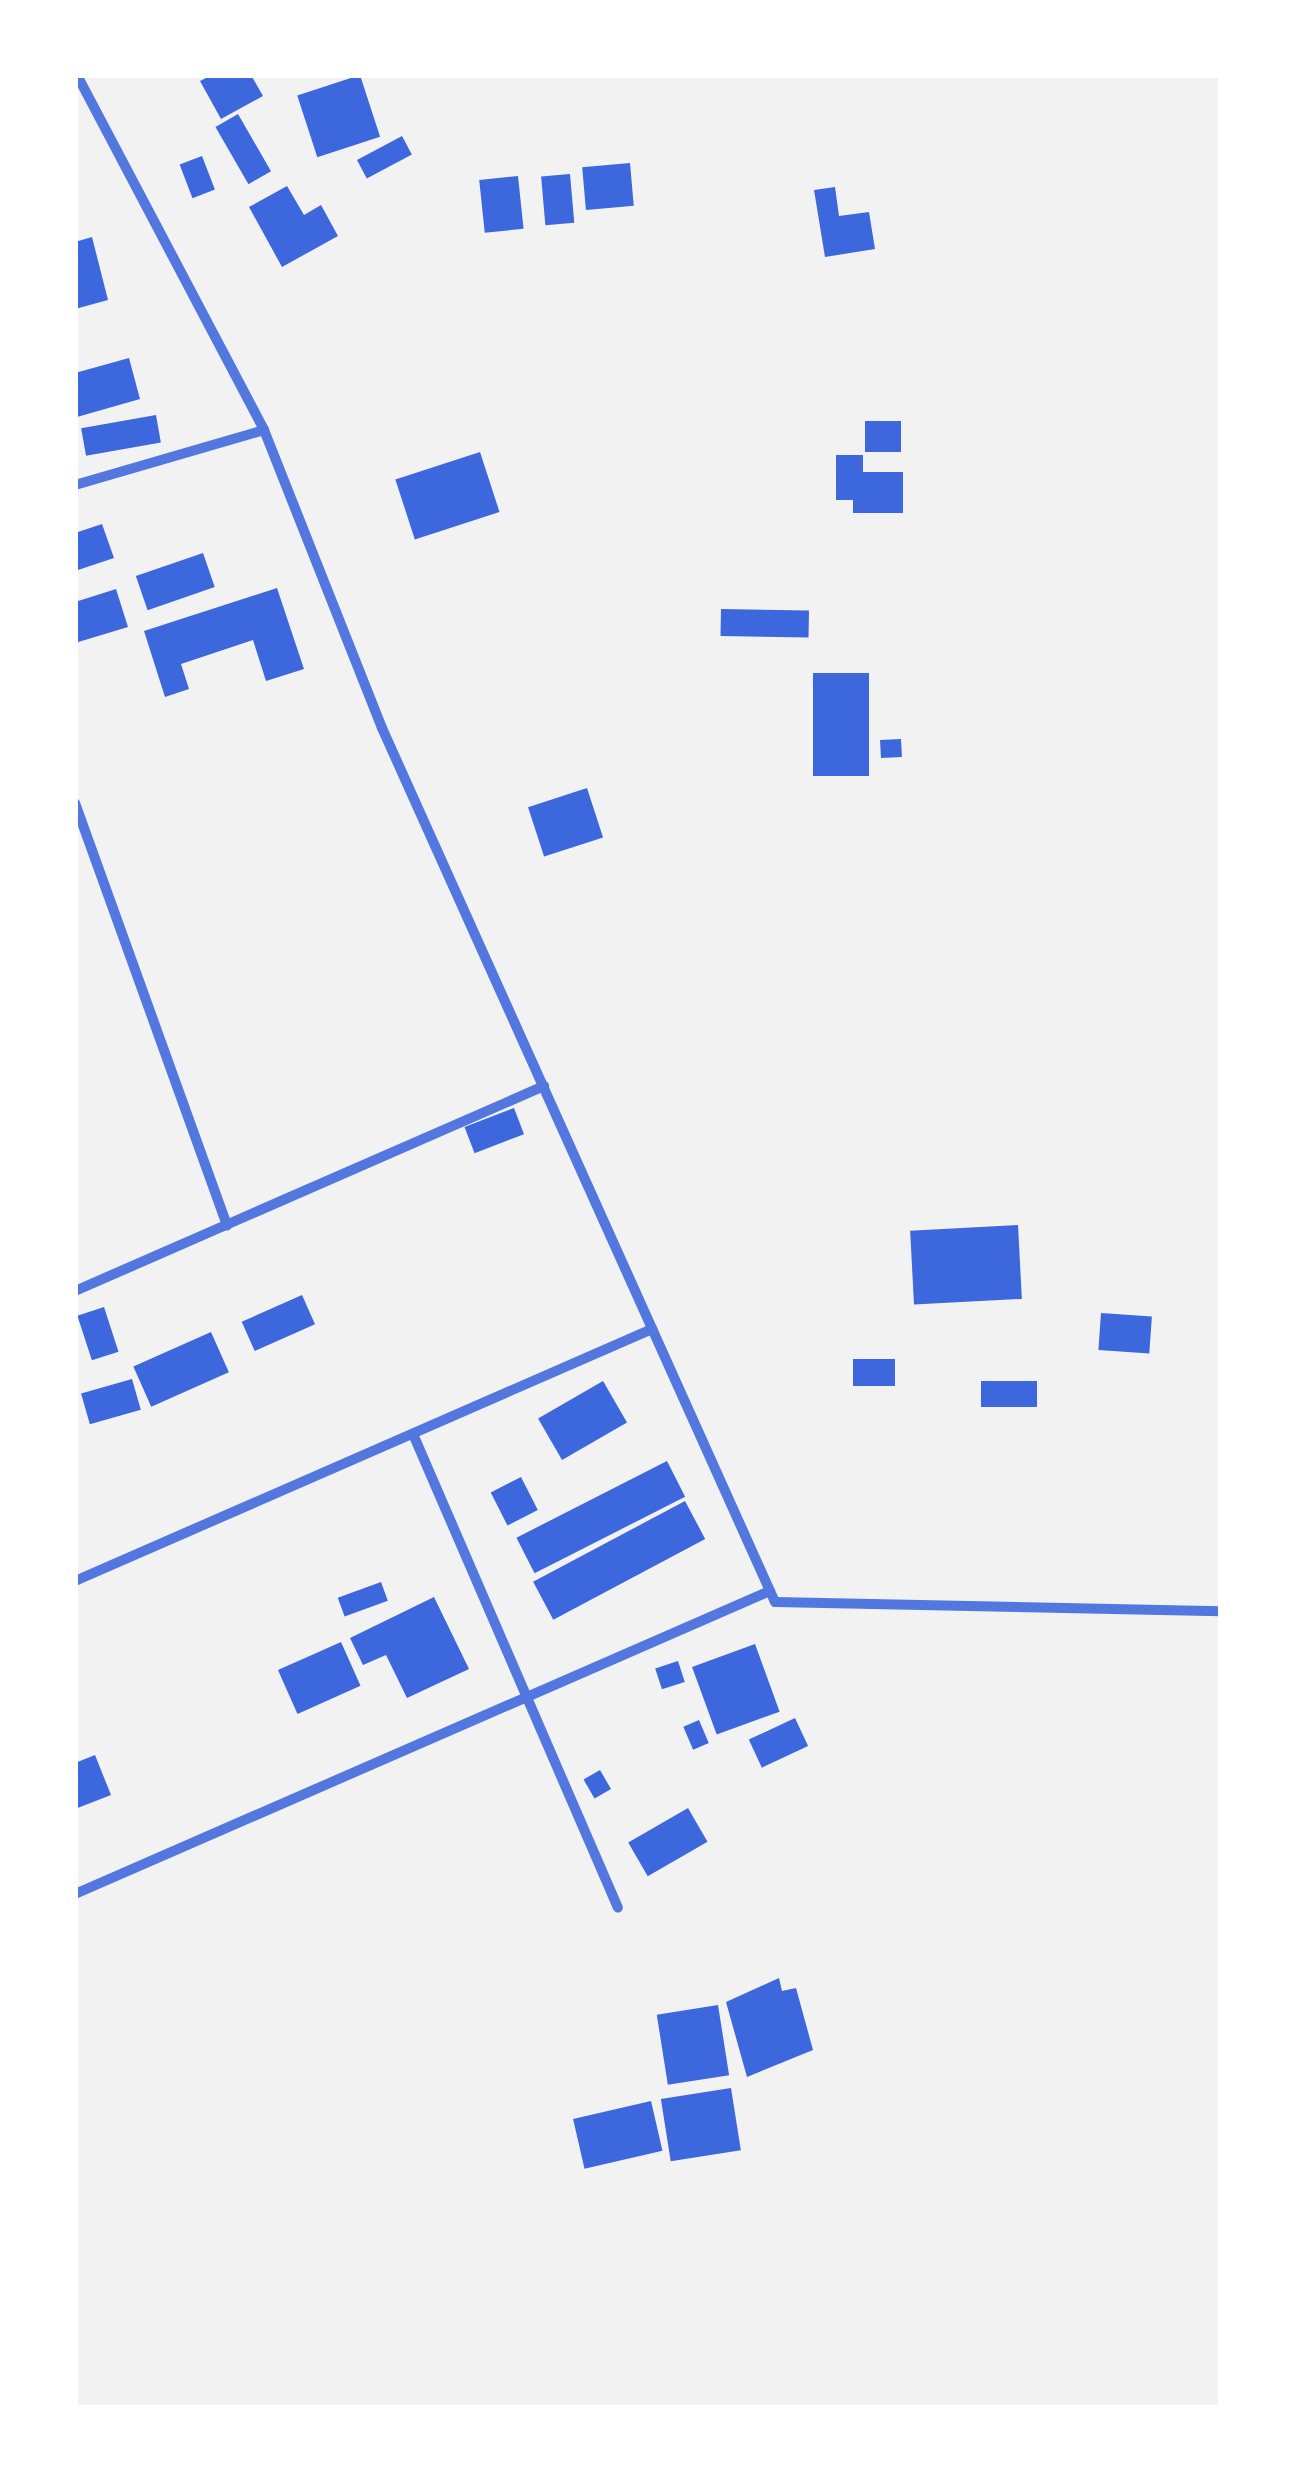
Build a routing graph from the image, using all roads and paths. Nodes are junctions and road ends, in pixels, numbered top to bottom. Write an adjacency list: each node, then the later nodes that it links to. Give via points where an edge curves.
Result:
1 (78, 75): 2 (street)
2 (264, 430): 3 (street); 5 (street, via 382,728)
3 (75, 485)
4 (75, 804): 6 (street)
5 (544, 1086): 6 (street); 8 (street)
6 (226, 1225): 7 (street)
7 (75, 1292)
8 (652, 1330): 9 (street); 11 (street)
9 (413, 1434): 10 (street); 13 (street)
10 (75, 1582)
11 (770, 1592): 12 (street, via 775,1602); 13 (street)
12 (1221, 1611)
13 (528, 1698): 14 (street); 15 (street)
14 (75, 1894)
15 (618, 1908)

